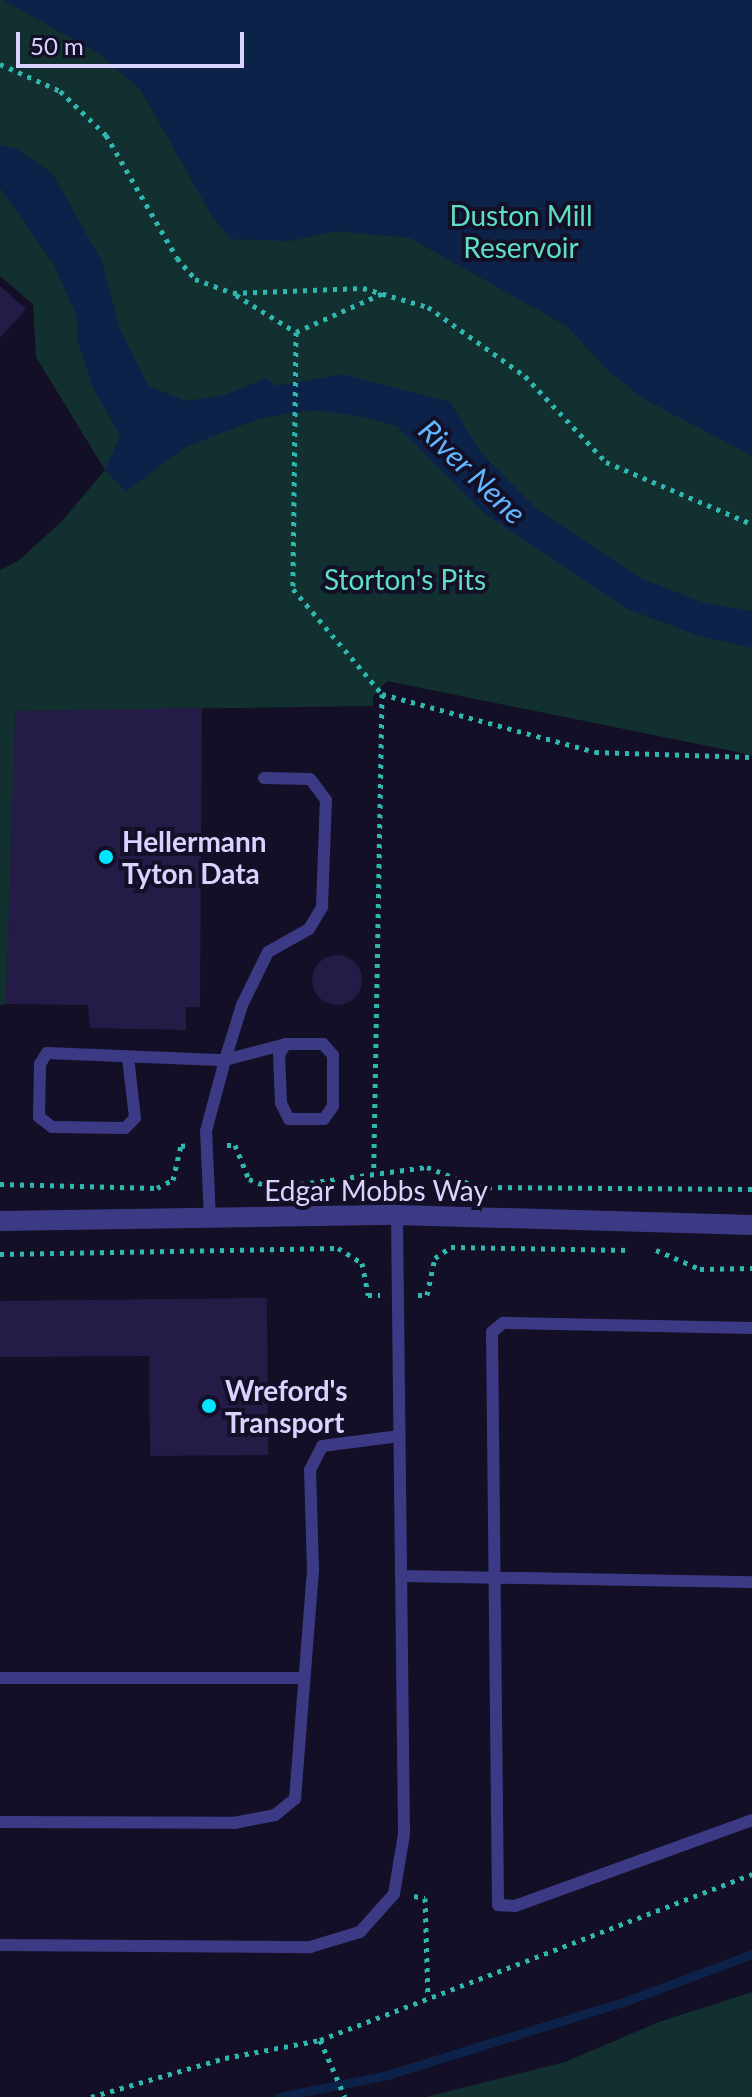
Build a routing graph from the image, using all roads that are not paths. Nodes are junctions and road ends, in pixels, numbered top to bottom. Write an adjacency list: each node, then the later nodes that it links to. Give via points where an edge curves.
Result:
1 (264, 778): 4 (lane, via 310,779 326,800 322,907 309,929 268,952 242,1005)
2 (286, 1044): 2 (lane, via 323,1044 333,1055 333,1106 324,1119 289,1119 281,1103 279,1054); 4 (lane)
3 (128, 1058): 3 (lane, via 135,1118 125,1128 52,1127 39,1117 40,1064 47,1053); 4 (lane)
4 (225, 1060): 6 (lane, via 206,1131)
5 (397, 1215): 6 (street, Edgar Mobbs Way); 8 (street, Edgar Mobbs Way); 10 (lane)
6 (210, 1218): 7 (street, Edgar Mobbs Way)
7 (0, 1221)
8 (752, 1225)
9 (752, 1328): 12 (lane, via 495,1326)
10 (399, 1436): 11 (lane); 15 (lane, via 322,1446 310,1470 313,1570)
11 (401, 1576): 12 (lane); 18 (lane, via 404,1834 394,1894 360,1932 310,1947)
12 (493, 1578): 13 (lane); 16 (lane, via 498,1905 515,1906)
13 (752, 1582)
14 (0, 1678): 15 (lane)
15 (304, 1678): 17 (lane, via 295,1799 275,1815 234,1823)
16 (752, 1820)
17 (0, 1822)
18 (0, 1945)

